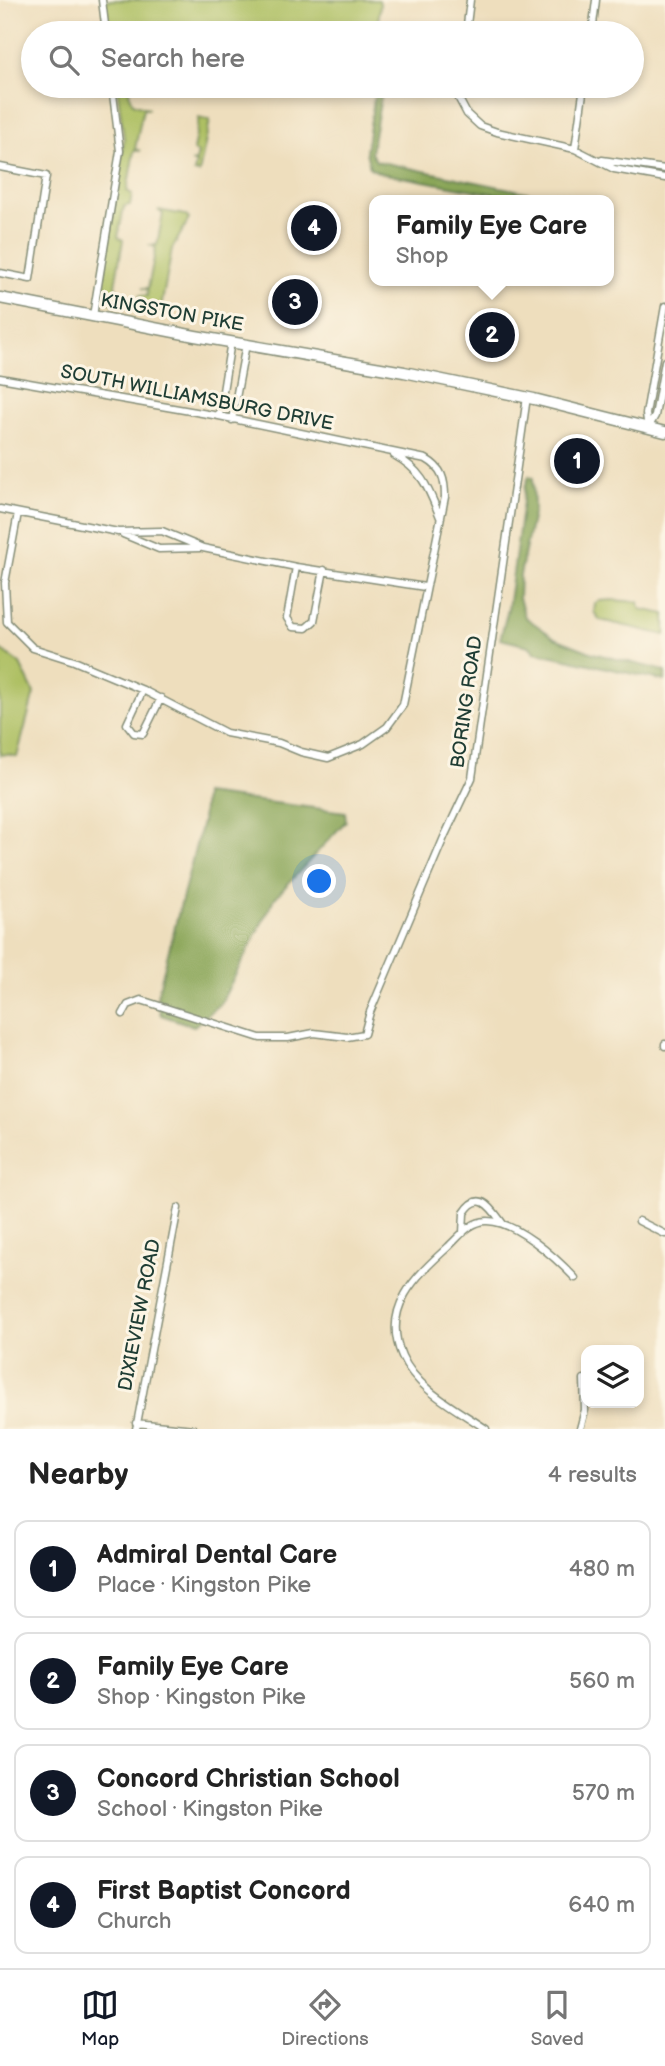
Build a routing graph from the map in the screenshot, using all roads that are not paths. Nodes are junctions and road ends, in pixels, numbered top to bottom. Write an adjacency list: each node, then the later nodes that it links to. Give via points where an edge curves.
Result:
1 (103, 0): 4 (street)
2 (470, 0): 5 (street)
3 (596, 0): 6 (street)
4 (105, 21)
5 (467, 21)
6 (593, 21)
7 (113, 98): 18 (street, via 120,151)
8 (459, 98): 10 (street, via 480,126)
9 (582, 98): 10 (street)
10 (575, 149): 13 (street, via 600,160)
11 (0, 167): 15 (street, via 46,176 30,279)
12 (665, 169): 13 (street)
13 (655, 172): 14 (street)
14 (665, 178)
15 (0, 274)
16 (0, 298): 18 (main road, KINGSTON PIKE)
17 (665, 306): 26 (street, via 646,414)
18 (93, 316): 19 (main road, KINGSTON PIKE)
19 (231, 341): 20 (main road, KINGSTON PIKE); 24 (street)
20 (246, 344): 23 (main road, KINGSTON PIKE); 25 (street)
21 (665, 361): 26 (street)
22 (0, 378): 24 (street, SOUTH WILLIAMSBURG DRIVE)
23 (527, 397): 26 (main road, KINGSTON PIKE); 39 (street, BORING ROAD, via 472,778 364,1034 260,1038 141,1000 128,1005)
24 (219, 416): 25 (street, SOUTH WILLIAMSBURG DRIVE)
25 (232, 419): 28 (street, SOUTH WILLIAMSBURG DRIVE)
26 (648, 428): 27 (main road, KINGSTON PIKE)
27 (665, 432)
28 (387, 452): 31 (street, SOUTH WILLIAMSBURG DRIVE, via 410,464 421,477); 31 (street, SOUTH WILLIAMSBURG DRIVE, via 426,459 439,468 445,482)
29 (0, 509): 30 (street)
30 (18, 513): 32 (street); 37 (street, SOUTH WILLIAMSBURG DRIVE, via 5,583 7,622 33,648)
31 (440, 519): 36 (street, SOUTH WILLIAMSBURG DRIVE)
32 (118, 532): 33 (street, via 159,549); 33 (street, via 162,531)
33 (203, 548): 34 (street)
34 (296, 567): 35 (street); 35 (street, via 287,618 293,627 306,628 313,621)
35 (324, 570): 36 (street)
36 (425, 587): 38 (street, SOUTH WILLIAMSBURG DRIVE, via 403,705 387,727 363,744 328,758 301,752 226,733)
37 (143, 690): 38 (street, SOUTH WILLIAMSBURG DRIVE); 38 (street, via 127,724 134,733 144,734)
38 (161, 698)
39 (123, 1014)
40 (178, 1208): 47 (street, DIXIEVIEW ROAD)
41 (639, 1221): 44 (street)
42 (503, 1224): 43 (street, via 486,1221); 43 (street, via 489,1205 475,1203 464,1213); 45 (street, via 561,1263)
43 (463, 1233): 49 (street, via 414,1278 401,1301 396,1329 401,1355 414,1376)
44 (665, 1234)
45 (575, 1278)
46 (585, 1408): 50 (street)
47 (136, 1426): 48 (street)
48 (194, 1429)
49 (486, 1429)
50 (580, 1429)

